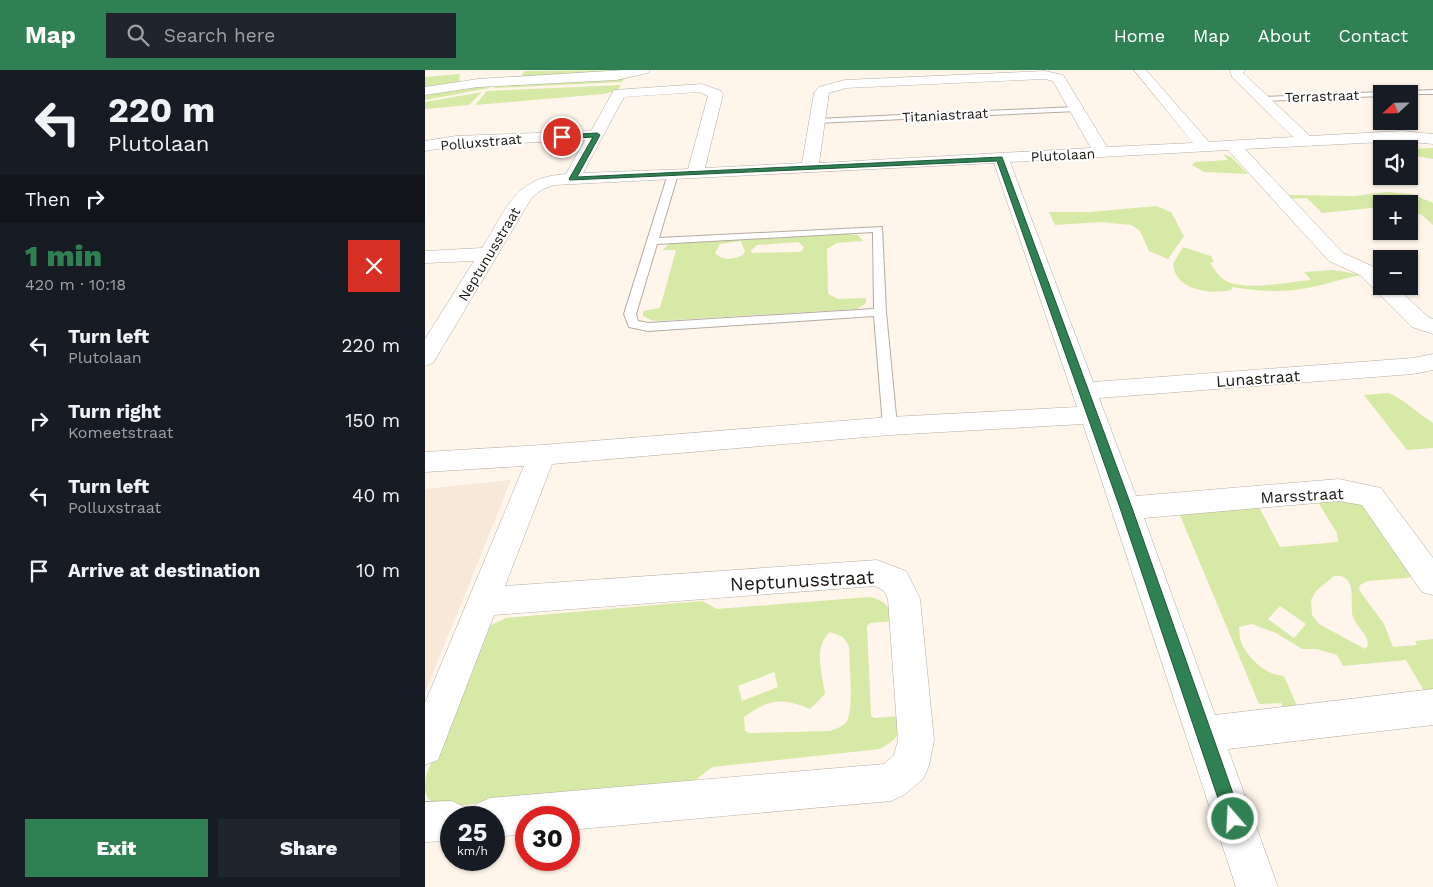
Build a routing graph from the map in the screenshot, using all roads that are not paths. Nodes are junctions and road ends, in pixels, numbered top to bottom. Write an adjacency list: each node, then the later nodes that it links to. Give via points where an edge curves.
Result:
1 (643, 70): 4 (street, via 616,76)
2 (1238, 70): 9 (street, Terrastraat, via 1237,74)
3 (1140, 71): 17 (street)
4 (479, 76): 5 (street)
5 (425, 91)
6 (1433, 92): 7 (lane)
7 (1418, 93)
8 (1373, 94): 9 (lane, Terrastraat)
9 (1263, 99): 14 (street, Terrastraat)
10 (1074, 109): 11 (lane, Titaniastraat); 11 (street, via 1058,78 1045,75 855,84 824,90); 18 (street)
11 (816, 121): 20 (street)
12 (597, 135): 15 (street, Polluxstraat, via 456,141); 21 (street, via 619,93 702,88 716,94); 23 (street)
13 (1433, 139): 14 (street, Plutolaan, via 1402,136)
14 (1306, 141): 16 (street, Plutolaan)
15 (425, 146)
16 (1233, 146): 17 (street, Plutolaan); 27 (street, via 1335,258)
17 (1205, 147): 18 (street, Plutolaan)
18 (1102, 153): 19 (street, Plutolaan)
19 (1000, 158): 20 (street, Plutolaan); 33 (street)
20 (810, 168): 21 (street, Plutolaan)
21 (695, 173): 22 (street, Plutolaan)
22 (673, 174): 23 (street, Plutolaan); 24 (lane)
23 (572, 179): 25 (street, Neptunusstraat, via 552,180 525,194)
24 (653, 241): 29 (lane, via 878,229); 29 (lane, via 630,314 633,324 648,326)
25 (489, 254): 26 (street); 31 (street, Neptunusstraat)
26 (425, 257)
27 (1373, 277)
28 (1392, 295): 30 (street, via 1420,322)
29 (880, 312): 34 (lane)
30 (1433, 327)
31 (425, 358)
32 (1433, 362): 33 (street, Lunastraat)
33 (1087, 403): 34 (street); 37 (street)
34 (890, 426): 35 (street)
35 (542, 455): 36 (street); 39 (street)
36 (425, 462)
37 (1126, 508): 38 (street, Marsstraat, via 1339,490 1371,496); 41 (street)
38 (1433, 582)
39 (483, 602): 42 (street); 43 (street, Neptunusstraat, via 877,573 895,581 904,599 916,740 910,766 891,782)
40 (1433, 707): 41 (street)
41 (1204, 734): 46 (street)
42 (425, 747)
43 (505, 817)
44 (440, 821): 45 (street)
45 (425, 822)
46 (1257, 887)

